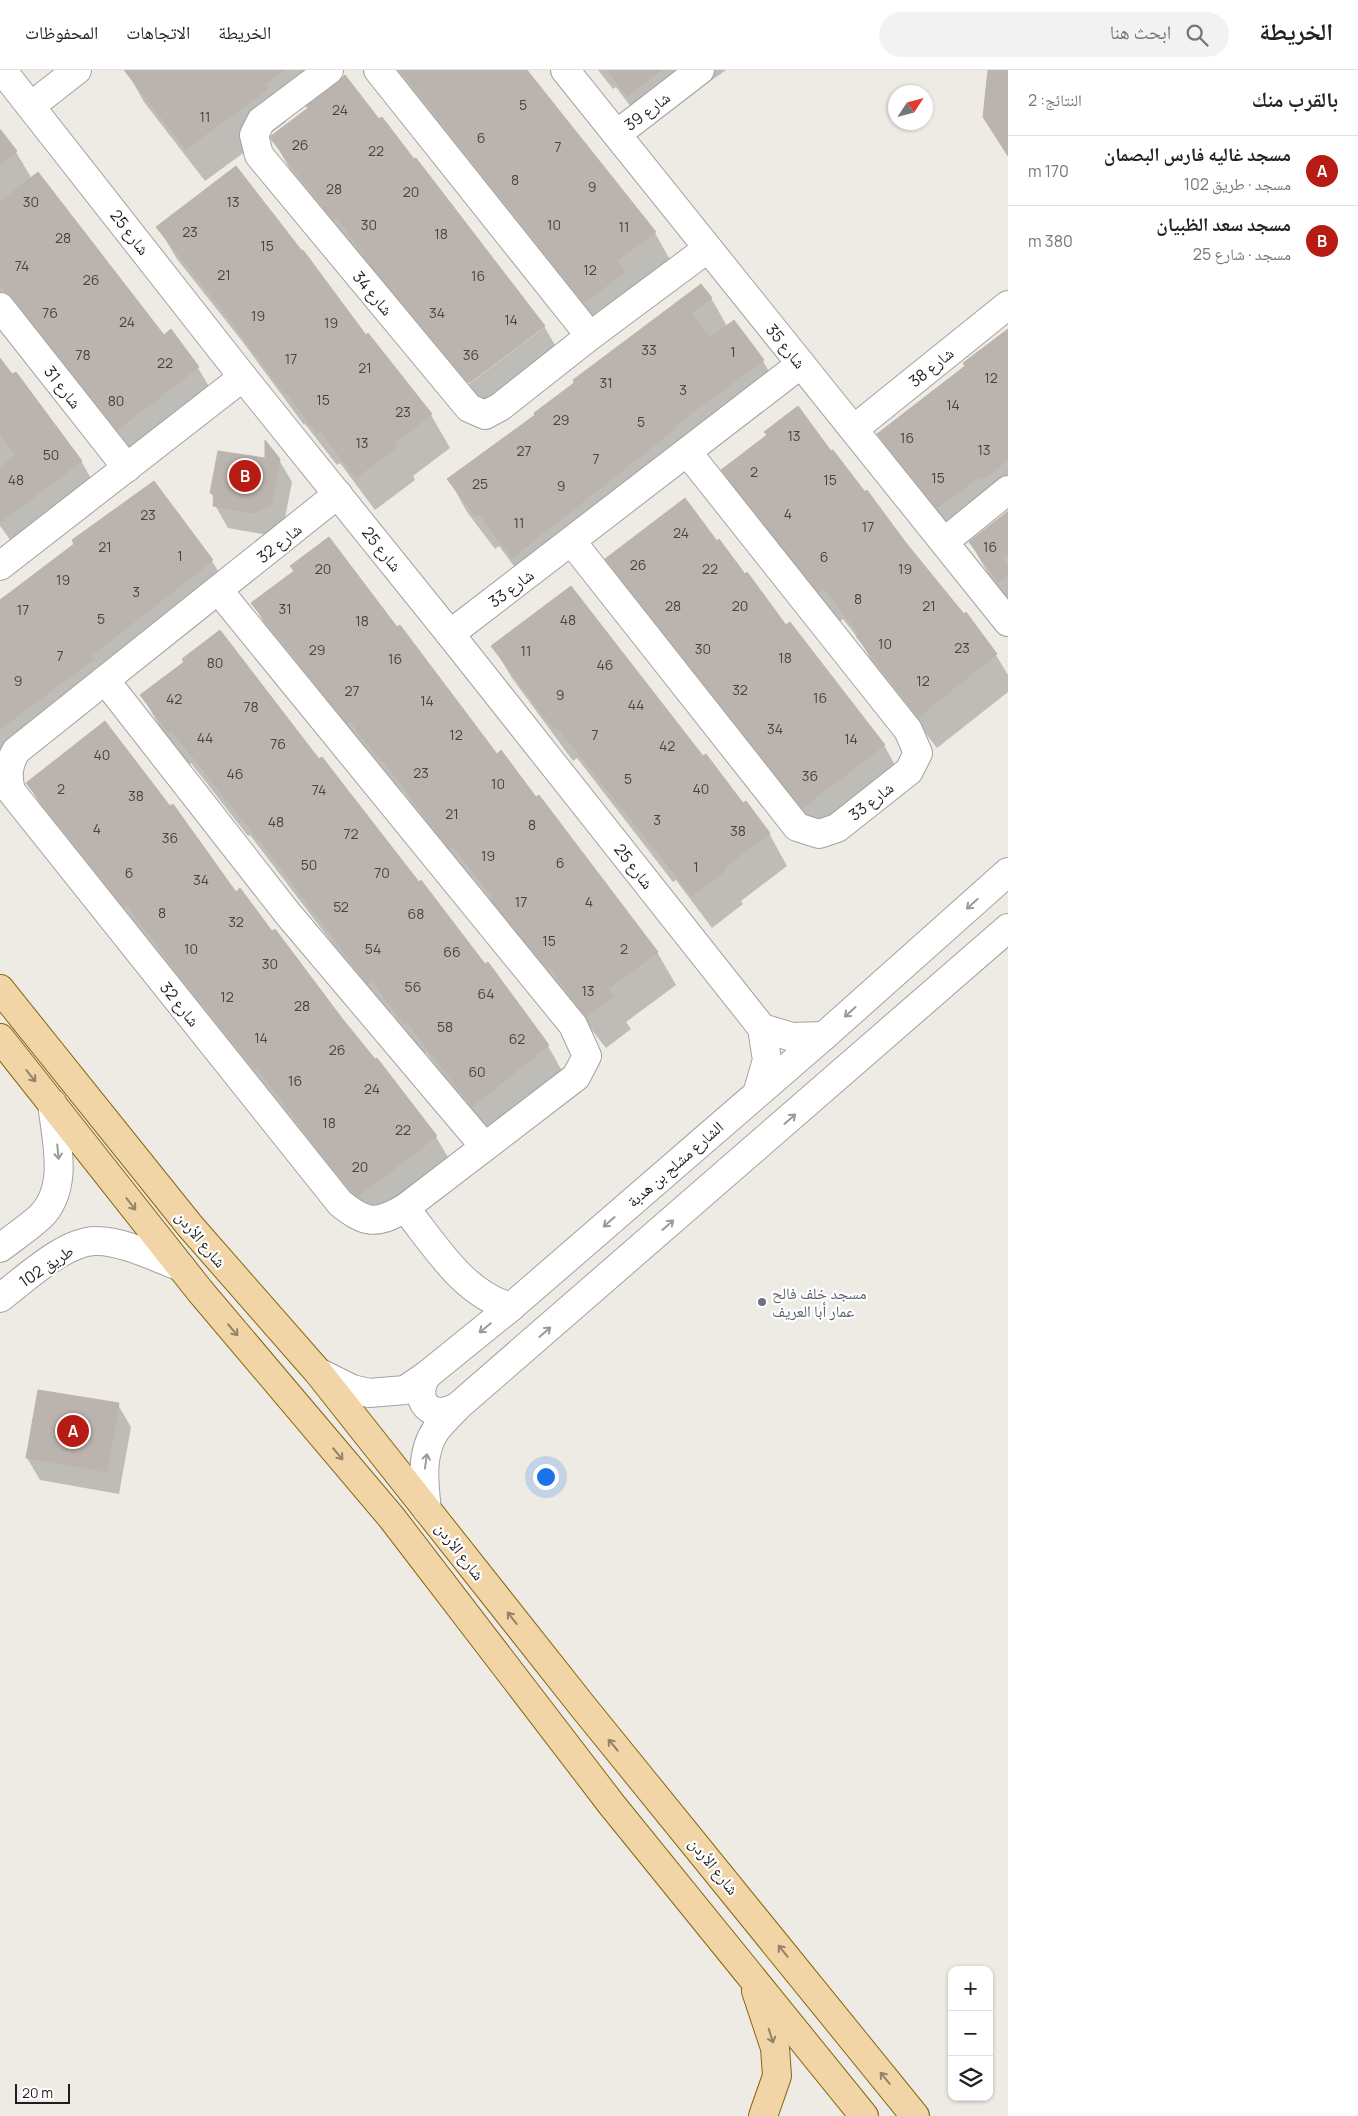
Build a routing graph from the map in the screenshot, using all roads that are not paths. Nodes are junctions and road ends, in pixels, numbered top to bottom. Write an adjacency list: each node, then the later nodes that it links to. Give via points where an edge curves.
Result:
1 (2, 70): 7 (street, شارع 25)
2 (77, 70): 7 (street)
3 (329, 70): 12 (street, شارع 34, via 261,120 254,135 259,155 469,408 485,415 500,408)
4 (378, 70): 12 (street)
5 (565, 70): 8 (street, شارع 35)
6 (700, 70): 8 (street, شارع 39)
7 (31, 106): 14 (street, شارع 25)
8 (617, 134): 9 (street, شارع 35)
9 (707, 249): 12 (street, شارع 34); 13 (street, شارع 35)
10 (1008, 304): 15 (street, شارع 38)
11 (0, 307): 17 (street, شارع 31)
12 (590, 336)
13 (801, 364): 15 (street, شارع 35); 16 (street, شارع 33)
14 (243, 377): 17 (street); 19 (street, شارع 25)
15 (854, 429): 21 (street, شارع 35)
16 (688, 453): 20 (street, شارع 33); 20 (street, شارع 33, via 908,730 918,753 909,771 837,828 819,834 797,827)
17 (127, 468): 22 (street)
18 (1008, 490): 21 (street)
19 (338, 494): 23 (street, شارع 32); 25 (street, شارع 25)
20 (572, 542): 25 (street, شارع 33)
21 (944, 542): 24 (street, شارع 35)
22 (5, 553)
23 (219, 591): 26 (street, شارع 32); 35 (street, شارع 32, via 573,1025 587,1056 576,1077)
24 (1008, 622)
25 (450, 634): 30 (street, شارع 25)
26 (105, 680): 35 (street, via 288,914); 36 (street, شارع 32, via 16,751 7,775 10,791 340,1203 358,1218 373,1220 390,1218)
27 (1008, 872): 31 (street, الشارع مشلح بن هدبة, one-way to 31)
28 (1008, 928): 43 (street, one-way to 28)
29 (0, 989): 41 (main road, شارع الأردن, via 190,1226)
30 (762, 1028): 31 (street, via 792,1037); 33 (street, شارع 25, via 767,1060)
31 (824, 1036): 33 (street, الشارع مشلح بن هدبة)
32 (0, 1038): 34 (main road, شارع الأردن, one-way to 34)
33 (758, 1091): 40 (street, الشارع مشلح بن هدبة, one-way to 40)
34 (52, 1103): 37 (street, one-way to 37, via 59,1166 55,1194 40,1217); 38 (main road, شارع الأردن, one-way to 38)
35 (484, 1146): 36 (street, شارع 32)
36 (405, 1208): 40 (street, via 468,1284 488,1299)
37 (0, 1248)
38 (181, 1267): 39 (street, طريق 102, via 112,1243 80,1243); 45 (main road, شارع الأردن, one-way to 45, via 392,1518)
39 (0, 1298)
40 (511, 1307): 42 (street, الشارع مشلح بن هدبة, one-way to 42)
41 (318, 1372): 42 (street, الشارع مشلح بن هدبة, via 352,1389 369,1393 405,1390); 44 (main road, شارع الأردن)
42 (427, 1376): 43 (street, via 421,1385 420,1396 426,1407 436,1413 447,1413)
43 (457, 1407): 44 (street, one-way to 43, via 424,1485 428,1449 435,1431)
44 (427, 1510): 46 (main road, شارع الأردن, one-way to 44)
45 (612, 1805): 46 (main road, via 608,1793 612,1781 624,1775 630,1777 681,1841); 47 (main road, شارع الأردن)
46 (714, 1866): 50 (main road, شارع الأردن, one-way to 46)
47 (750, 1973): 48 (main road, one-way to 48, via 775,2048 777,2076); 49 (main road, شارع الأردن)
48 (763, 2116)
49 (864, 2116)
50 (915, 2116)

